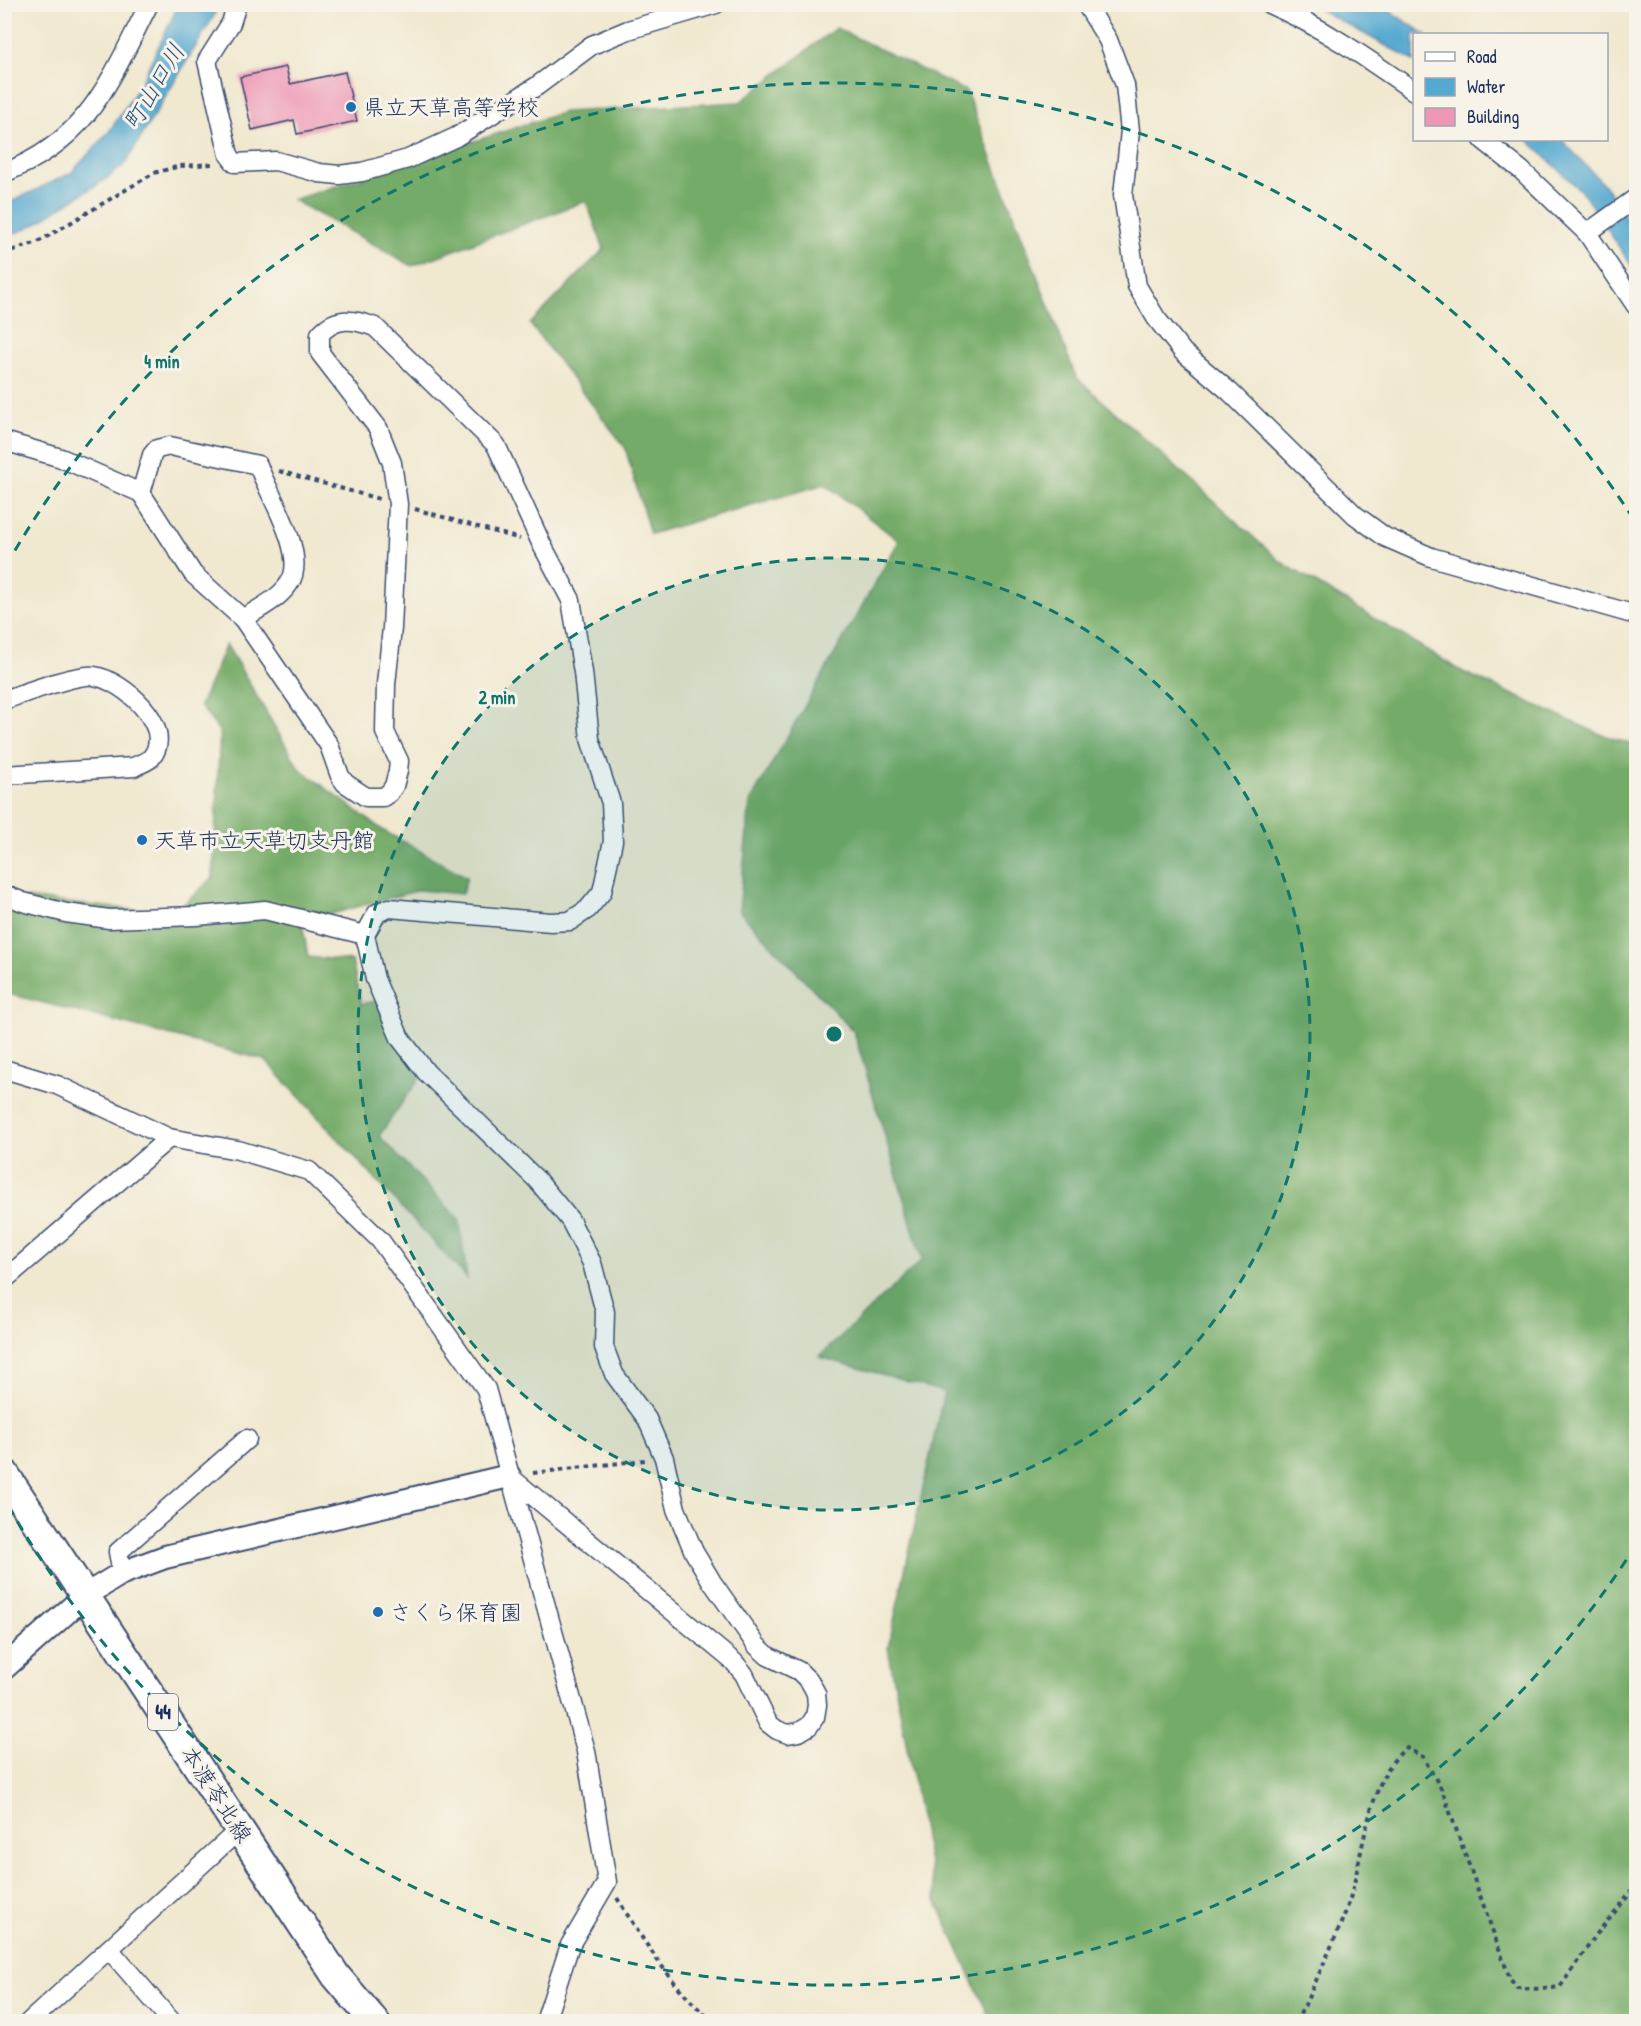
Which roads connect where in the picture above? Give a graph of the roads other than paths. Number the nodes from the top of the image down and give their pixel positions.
1 (149, 4) edge
2 (237, 4) edge
3 (716, 4) edge
4 (1086, 4) edge
5 (1269, 4) edge
6 (1413, 90) edge
7 (1485, 141) edge
8 (4, 173) edge
9 (1636, 198) edge
10 (1594, 227) junction
11 (1636, 306) edge
12 (4, 441) edge
13 (141, 493) junction
14 (1636, 615) edge
15 (243, 618) junction
16 (4, 700) edge
17 (4, 775) edge
18 (4, 894) edge
19 (365, 935) junction
20 (4, 1069) edge
21 (169, 1138) junction
22 (4, 1280) edge
23 (247, 1439) dead end
24 (4, 1473) edge
25 (509, 1476) junction
26 (123, 1573) junction
27 (86, 1595) junction
28 (4, 1668) edge
29 (240, 1829) junction
30 (109, 1949) junction
31 (29, 2022) edge
32 (172, 2022) edge
33 (375, 2022) edge
34 (545, 2022) edge

1 - 8 street
2 - 3 street
4 - 14 street
5 - 6 street
7 - 10 street
9 - 10 street
10 - 11 street
12 - 13 street
13 - 15 street
13 - 15 street
15 - 19 street
16 - 17 street
18 - 19 street
19 - 25 street
20 - 21 street
21 - 22 street
21 - 25 street
23 - 26 street
24 - 27 main road, 本渡苓北線 / 44
25 - 26 street
25 - 34 street
26 - 27 street
27 - 28 street
27 - 29 main road, 本渡苓北線 / 44
29 - 30 street
29 - 33 main road, 本渡苓北線 / 44
30 - 31 street
30 - 32 street

